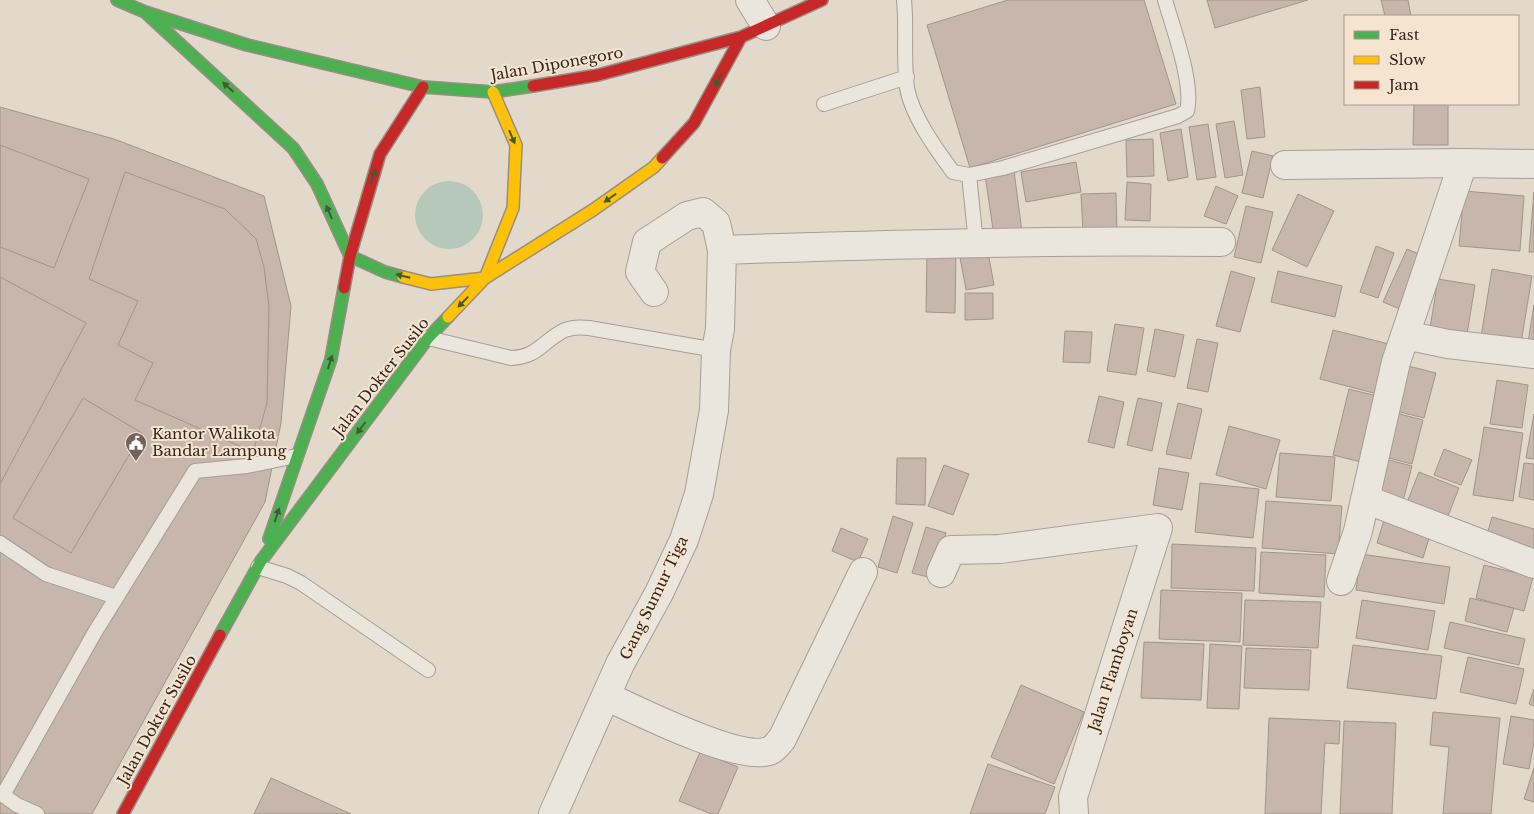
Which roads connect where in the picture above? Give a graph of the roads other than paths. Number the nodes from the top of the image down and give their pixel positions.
1 (117, 0) edge
2 (750, 0) edge
3 (822, 0) edge
4 (904, 0) edge
5 (1164, 0) edge
6 (145, 12) junction
7 (766, 26) junction
8 (741, 37) junction
9 (907, 78) junction
10 (423, 87) junction
11 (493, 92) junction
12 (824, 104) dead end
13 (1463, 163) junction
14 (1534, 164) edge
15 (1285, 165) dead end
16 (969, 175) junction
17 (976, 242) junction
18 (1221, 242) dead end
19 (722, 250) junction
20 (350, 256) junction
21 (486, 278) junction
22 (654, 292) dead end
23 (1406, 335) junction
24 (428, 338) junction
25 (716, 350) junction
26 (1534, 354) edge
27 (296, 456) junction
28 (1365, 499) junction
29 (0, 543) edge
30 (260, 564) junction
31 (1534, 564) edge
32 (863, 572) dead end
33 (941, 573) dead end
34 (1341, 581) dead end
35 (116, 597) junction
36 (428, 670) dead end
37 (606, 696) junction
38 (2, 794) edge
39 (37, 814) edge
40 (122, 814) edge
41 (553, 814) edge
42 (1074, 814) edge

1 - 6 main road, Jalan Diponegoro
2 - 7 street
3 - 7 main road, Jalan Diponegoro
4 - 9 lane
5 - 16 lane
6 - 10 main road, Jalan Diponegoro
20 -> 6 main road
7 - 8 main road, Jalan Diponegoro
8 - 11 main road, Jalan Diponegoro
8 -> 21 main road
9 - 12 lane
9 - 16 lane
10 - 11 main road, Jalan Diponegoro
20 -> 10 main road, Jalan Dokter Susilo
11 -> 21 main road, Jalan Dokter Susilo
13 - 14 street
13 - 15 street
13 - 23 street
16 - 17 lane
17 - 18 street
17 - 19 street
19 - 22 street, Gang Sumur Tiga
19 - 25 street, Gang Sumur Tiga
21 -> 20 main road
27 -> 20 main road, Jalan Dokter Susilo
21 -> 24 main road, Jalan Dokter Susilo
23 - 26 street
23 - 28 street
24 - 25 lane
24 -> 30 main road, Jalan Dokter Susilo
25 - 37 street, Gang Sumur Tiga
30 -> 27 main road, Jalan Dokter Susilo
27 - 35 lane
28 - 31 street
28 - 34 street
29 - 35 lane
30 - 36 lane
30 - 40 main road, Jalan Dokter Susilo
32 - 37 street
33 - 42 street, Jalan Flamboyan
35 - 38 lane
37 - 41 street, Gang Sumur Tiga
38 - 39 lane

